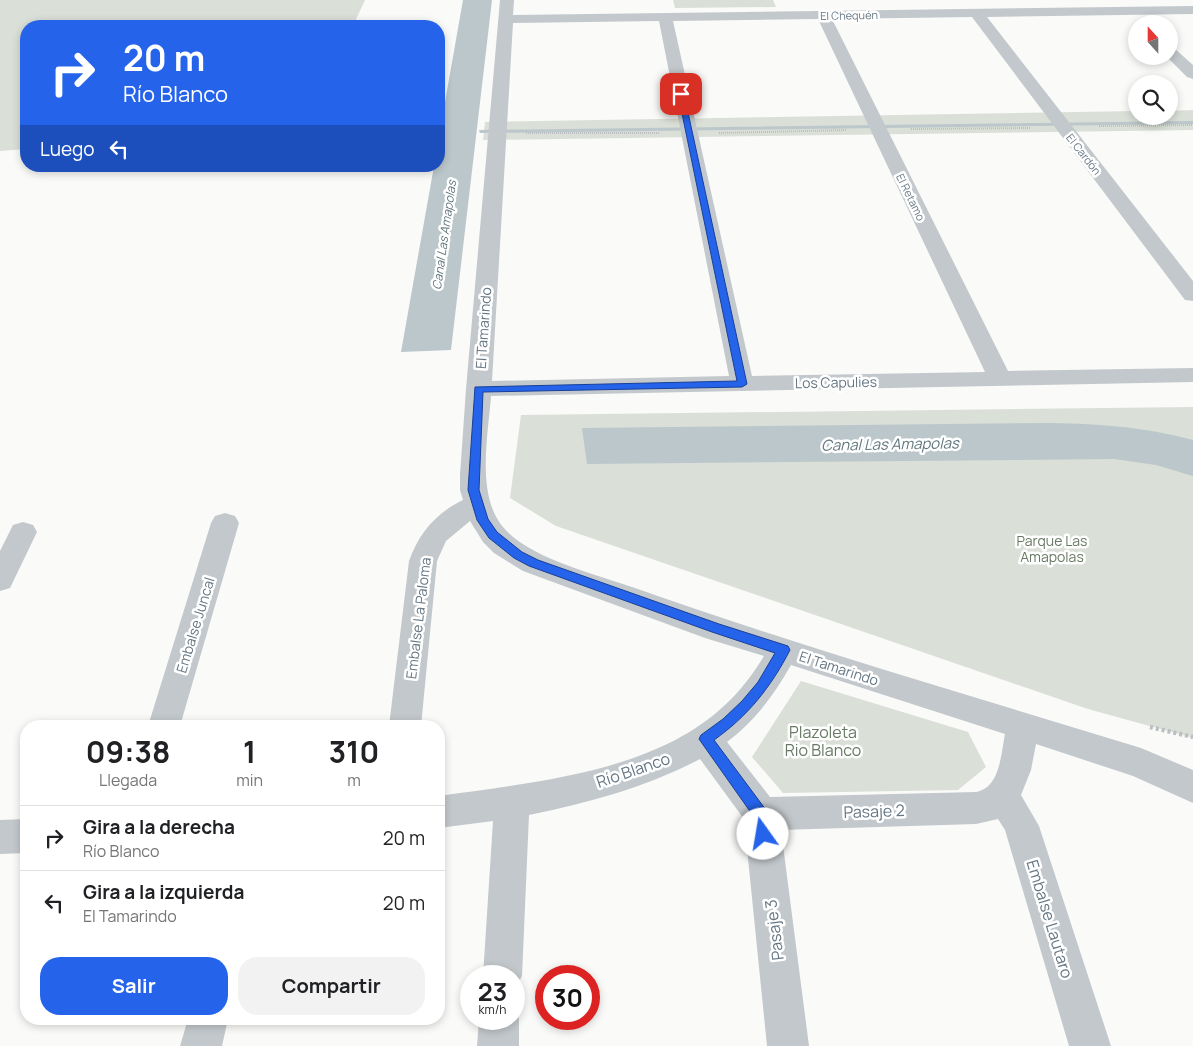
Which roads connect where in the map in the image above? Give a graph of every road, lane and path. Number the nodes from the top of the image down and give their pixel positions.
1 (506, 10) edge
2 (1193, 10) edge
3 (1127, 11) junction
4 (976, 13) junction
5 (823, 15) junction
6 (1131, 15) edge
7 (665, 17) junction
8 (1178, 60) edge
9 (1193, 74) edge
10 (1193, 125) edge
11 (1064, 127) junction
12 (879, 130) junction
13 (496, 133) junction
14 (689, 133) junction
15 (1193, 295) edge
16 (1193, 375) edge
17 (1000, 379) junction
18 (742, 384) junction
19 (478, 389) junction
20 (477, 505) junction
21 (225, 523) dead end
22 (23, 532) dead end
23 (0, 580) edge
24 (784, 650) junction
25 (166, 720) edge
26 (406, 720) edge
27 (1023, 726) junction
28 (705, 739) junction
29 (1193, 787) edge
30 (1002, 797) junction
31 (512, 800) junction
32 (445, 811) edge
33 (761, 814) junction
34 (20, 836) edge
35 (0, 837) edge
36 (503, 965) edge
37 (206, 1025) edge
38 (499, 1030) edge
39 (201, 1046) edge
40 (498, 1046) edge
41 (788, 1046) edge
42 (1090, 1046) edge

1 - 7 street, El Chequén
1 - 13 street, El Tamarindo
2 - 3 street, El Chequén
3 - 4 street, El Chequén
3 - 6 street
4 - 5 street, El Chequén
4 - 11 street, El Cardón
5 - 7 street, El Chequén
5 - 12 street, El Retamo
7 - 14 street
8 - 9 street
10 - 11 path
11 - 12 path
11 - 15 street, El Cardón
12 - 14 path
12 - 17 street, El Retamo
13 - 14 path
13 - 19 street, El Tamarindo
14 - 18 street
16 - 17 street, Los Capulies
17 - 18 street, Los Capulies
18 - 19 street, Los Capulies
19 - 20 street, El Tamarindo
20 - 24 street, El Tamarindo
20 - 26 street, Embalse La Paloma
21 - 25 street, Embalse Juncal
22 - 23 street
24 - 27 street, El Tamarindo
24 - 28 street, Río Blanco
27 - 29 street, El Tamarindo
27 - 30 street
28 - 31 street, Río Blanco
28 - 33 street
30 - 33 street, Pasaje 2
30 - 42 street, Embalse Lautaro
31 - 32 street, Río Blanco
31 - 36 street
33 - 41 street, Pasaje 3
34 - 35 street
37 - 39 street
38 - 40 street

